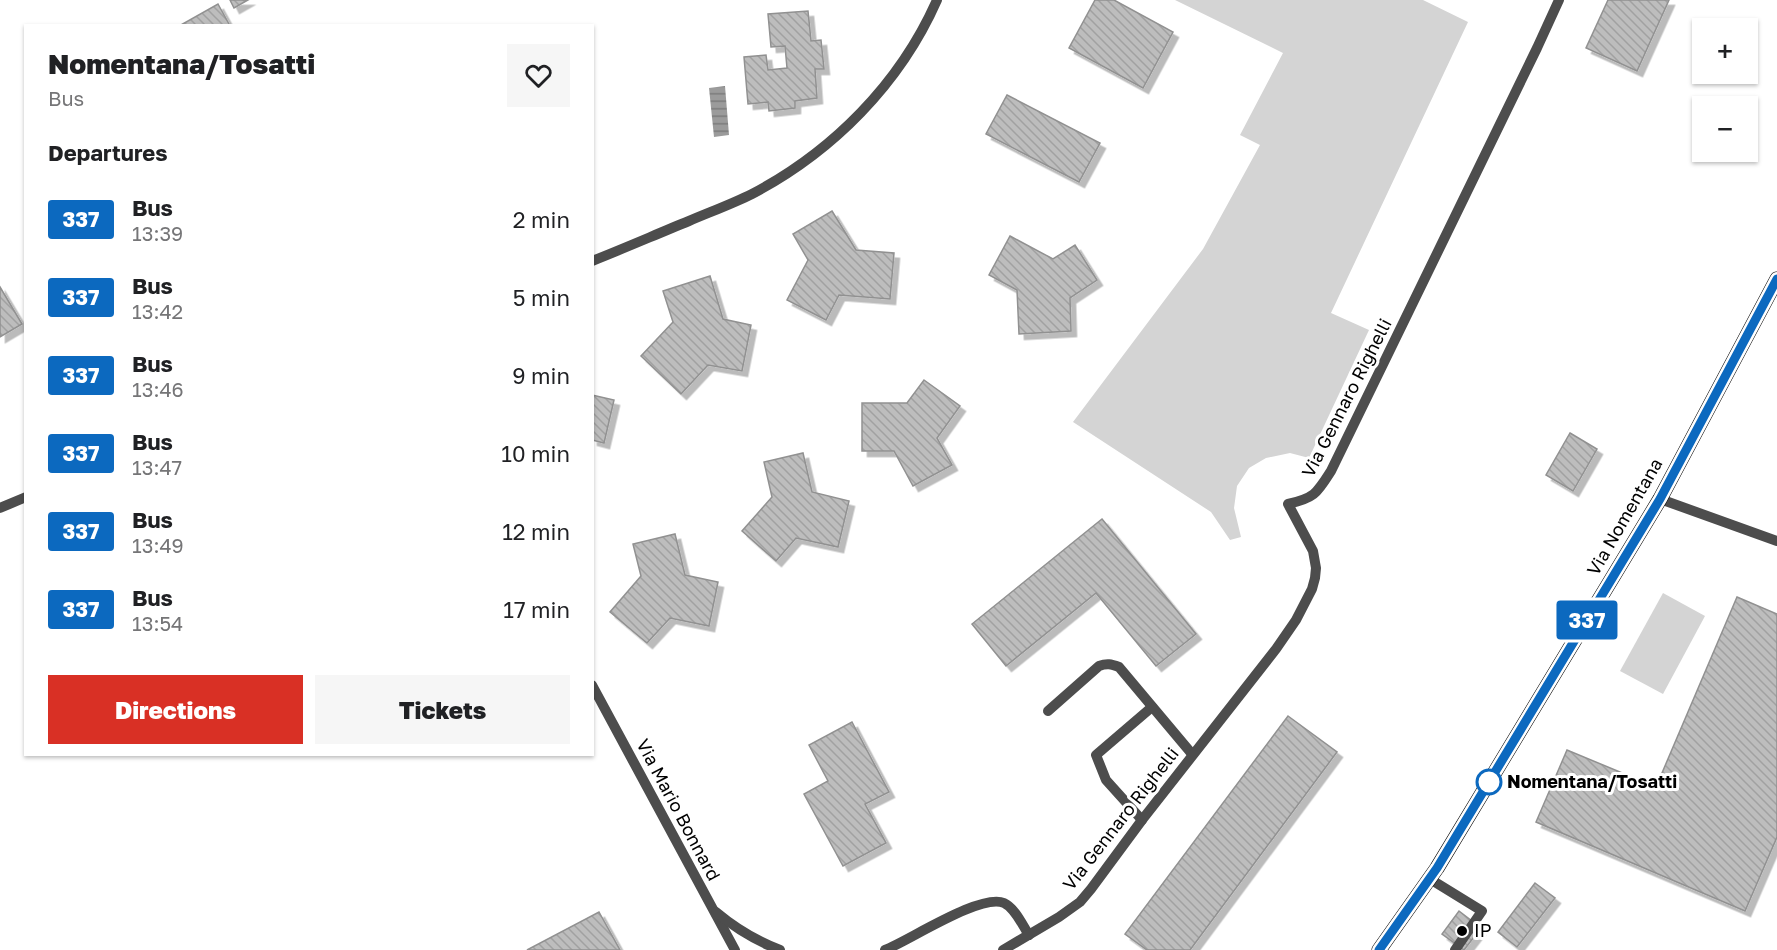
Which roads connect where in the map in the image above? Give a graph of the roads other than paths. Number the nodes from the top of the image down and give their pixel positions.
1 (937, 0) edge
2 (1559, 0) edge
3 (594, 260) edge
4 (1777, 279) edge
5 (24, 498) edge
6 (1660, 499) junction
7 (0, 508) edge
8 (1777, 541) edge
9 (594, 689) edge
10 (1152, 707) junction
11 (1048, 711) dead end
12 (1192, 754) junction
13 (1142, 820) junction
14 (1430, 879) junction
15 (711, 908) junction
16 (1029, 935) junction
17 (735, 950) edge
18 (780, 950) edge
19 (885, 950) edge
20 (1003, 950) edge
21 (1379, 950) edge
22 (1455, 950) edge

1 - 3 street
2 - 12 street, Via Gennaro Righelli
4 - 6 main road, Via Nomentana
5 - 7 street
6 - 8 street
6 - 14 main road, Via Nomentana
9 - 15 street, Via Mario Bonnard
10 - 11 street
10 - 12 street
10 - 13 street
12 - 13 street, Via Gennaro Righelli
13 - 16 street, Via Gennaro Righelli
14 - 21 main road, Via Nomentana
14 - 22 street
15 - 17 street, Via Mario Bonnard
15 - 18 street
16 - 19 street
16 - 20 street, Via Gennaro Righelli

